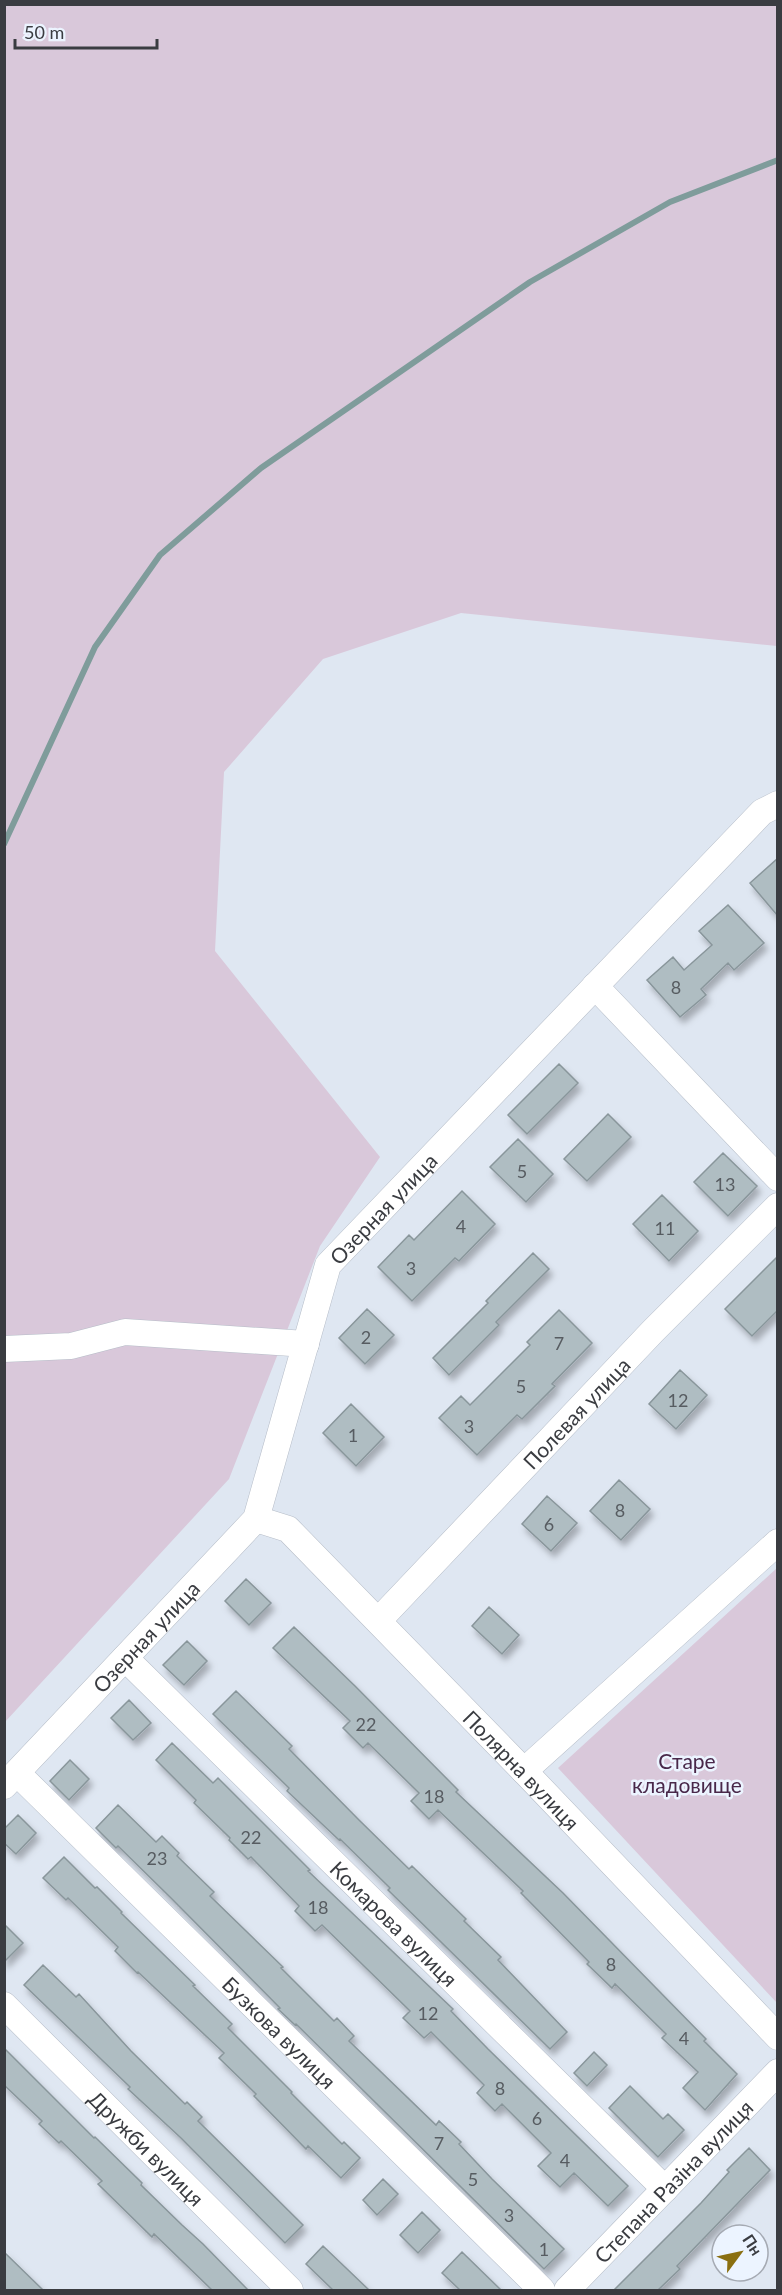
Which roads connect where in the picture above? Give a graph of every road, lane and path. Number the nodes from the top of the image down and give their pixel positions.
1 (777, 804) edge
2 (595, 986) junction
3 (777, 1178) edge
4 (777, 1206) edge
5 (306, 1344) junction
6 (4, 1348) edge
7 (256, 1519) junction
8 (777, 1542) edge
9 (379, 1620) junction
10 (125, 1658) junction
11 (524, 1771) junction
12 (11, 1779) edge
13 (4, 2005) edge
14 (777, 2037) edge
15 (777, 2072) edge
16 (665, 2189) junction
17 (291, 2290) edge
18 (542, 2290) edge
19 (567, 2290) edge

1 - 2 street, Озерная улица
2 - 3 street
2 - 5 street, Озерная улица
4 - 9 street, Полевая улица
5 - 6 street
5 - 7 street, Озерная улица
7 - 9 street, Полярна вулиця
7 - 10 street, Озерная улица
8 - 11 street
9 - 11 street, Полярна вулиця
10 - 12 street, Озерная улица
10 - 16 street, Комарова вулиця
11 - 14 street, Полярна вулиця
12 - 18 street, Бузкова вулиця
13 - 17 street, Дружби вулиця
15 - 16 street, Степана Разіна вулиця
16 - 19 street, Степана Разіна вулиця

